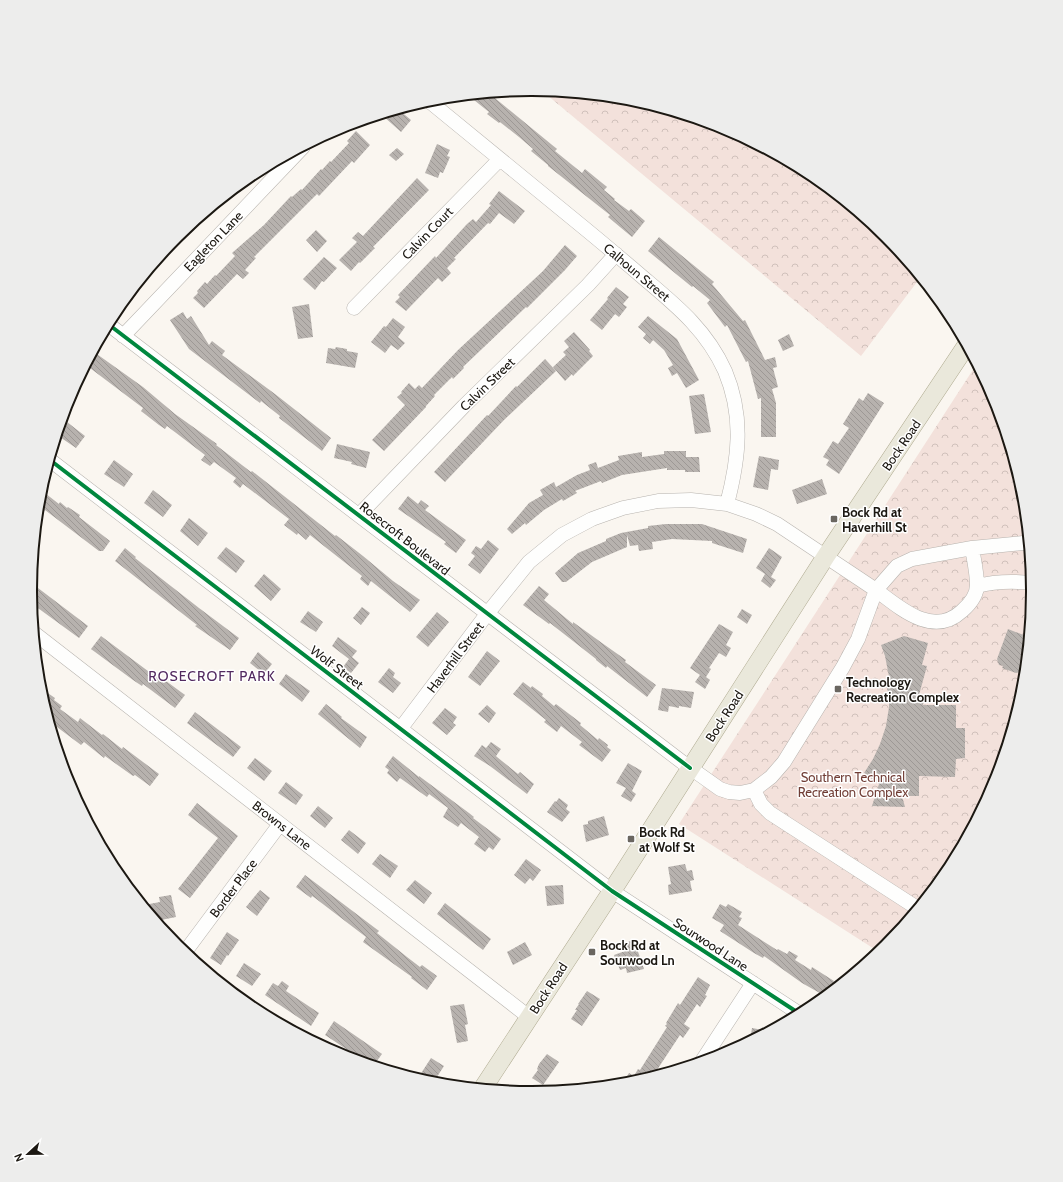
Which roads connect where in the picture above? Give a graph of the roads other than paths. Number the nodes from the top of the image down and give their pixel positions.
1 (435, 106) edge
2 (292, 159) edge
3 (500, 159) junction
4 (616, 254) junction
5 (354, 308) dead end
6 (113, 328) edge
7 (123, 336) junction
8 (963, 350) edge
9 (54, 463) edge
10 (727, 504) junction
11 (359, 515) junction
12 (1024, 543) edge
13 (972, 548) junction
14 (826, 556) junction
15 (1026, 582) edge
16 (977, 586) junction
17 (876, 590) junction
18 (487, 614) junction
19 (39, 637) edge
20 (401, 728) junction
21 (690, 768) junction
22 (754, 790) junction
23 (280, 824) junction
24 (612, 891) junction
25 (913, 905) edge
26 (189, 947) edge
27 (752, 983) junction
28 (794, 1010) edge
29 (529, 1017) junction
30 (707, 1053) edge
31 (486, 1083) edge

1 - 3 street, Calhoun Street
2 - 7 street, Eagleton Lane
3 - 4 street, Calhoun Street
3 - 5 street, Calvin Court
4 - 10 street, Calhoun Street
4 - 11 street, Calvin Street
6 - 7 street, Rosecroft Boulevard
7 - 11 street, Rosecroft Boulevard
8 - 14 main road, Bock Road
9 - 20 street, Wolf Street
10 - 14 street, Haverhill Street
10 - 18 street, Haverhill Street
11 - 18 street, Rosecroft Boulevard
12 - 13 street
13 - 16 street
13 - 17 street
14 - 17 street, Haverhill Street
14 - 21 main road, Bock Road
15 - 16 street
16 - 17 street, Haverhill Street
17 - 22 street
18 - 20 street, Haverhill Street
18 - 21 street, Rosecroft Boulevard
19 - 23 street, Browns Lane
20 - 24 street, Wolf Street
21 - 22 street, Rosecroft Boulevard
21 - 24 main road, Bock Road
22 - 25 street
23 - 26 street, Border Place
23 - 29 street, Browns Lane
24 - 27 street, Sourwood Lane
24 - 29 main road, Bock Road
27 - 28 street, Sourwood Lane
27 - 30 street
29 - 31 main road, Bock Road

